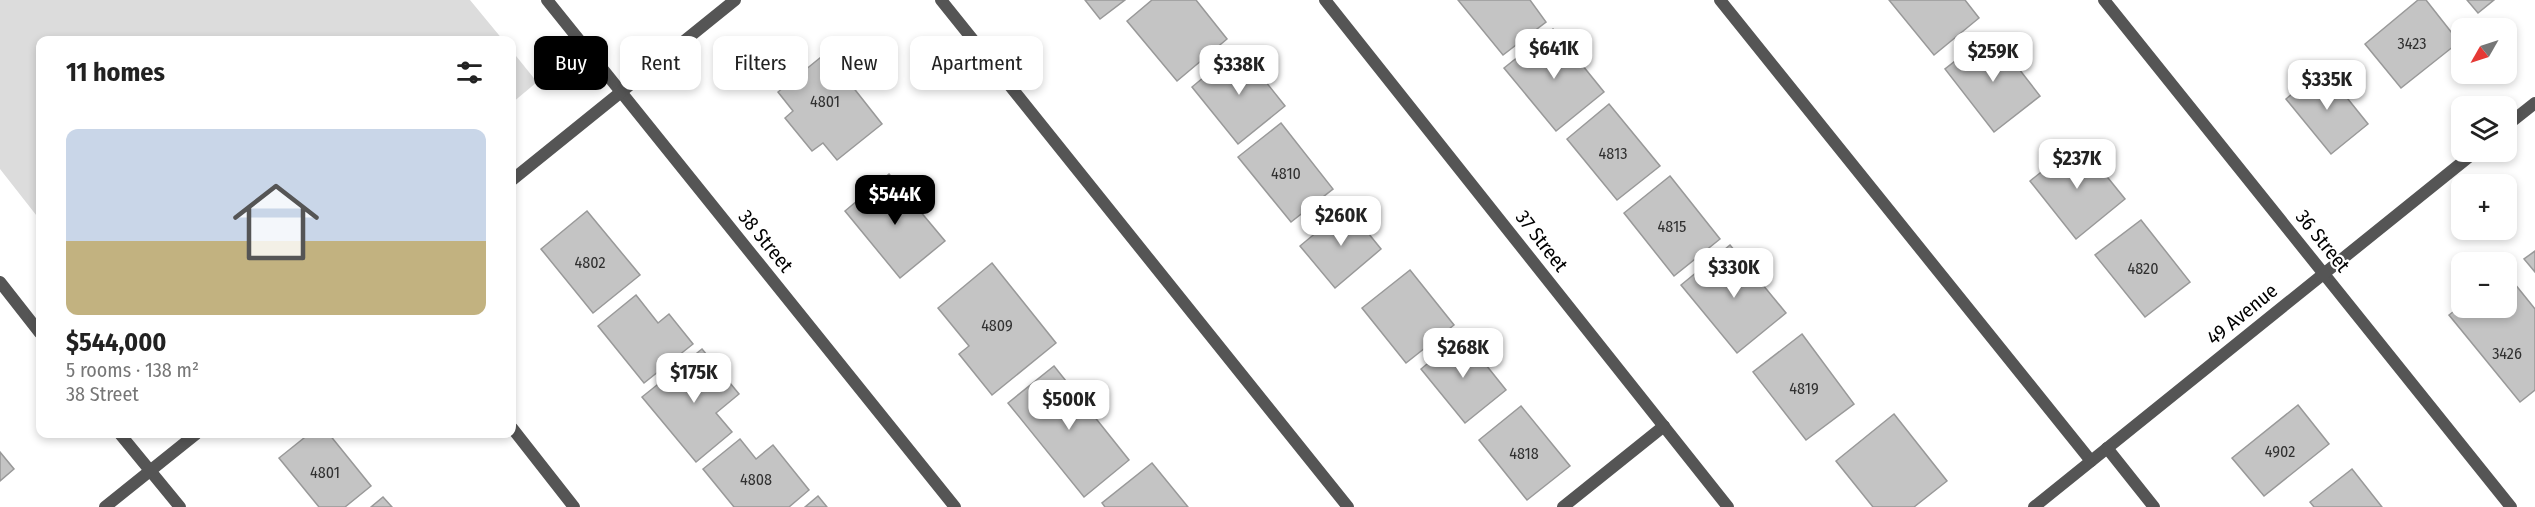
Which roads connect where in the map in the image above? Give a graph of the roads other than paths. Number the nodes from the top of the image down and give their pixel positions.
1 (548, 0) edge
2 (735, 0) edge
3 (941, 0) edge
4 (1325, 0) edge
5 (1720, 0) edge
6 (2104, 0) edge
7 (621, 92) junction
8 (2535, 103) edge
9 (2517, 117) edge
10 (2463, 162) edge
11 (516, 177) edge
12 (2324, 273) junction
13 (0, 282) edge
14 (36, 328) edge
15 (1664, 426) junction
16 (516, 433) edge
17 (123, 438) edge
18 (191, 438) edge
19 (2107, 448) junction
20 (2091, 461) junction
21 (151, 471) junction
22 (105, 507) edge
23 (180, 507) edge
24 (574, 507) edge
25 (955, 507) edge
26 (1348, 507) edge
27 (1563, 507) edge
28 (1728, 507) edge
29 (2034, 507) edge
30 (2154, 507) edge
31 (2511, 507) edge

1 - 7 street, 38 Street
2 - 7 street
3 - 26 street
4 - 15 street, 37 Street
5 - 20 street
6 - 12 street, 36 Street
7 - 11 street
7 - 25 street, 38 Street
8 - 9 street
10 - 12 street, 49 Avenue
12 - 19 street, 49 Avenue
12 - 31 street, 36 Street
13 - 14 street
15 - 27 street
15 - 28 street, 37 Street
16 - 24 street
17 - 21 street
18 - 21 street
19 - 20 street, 49 Avenue
19 - 30 street
20 - 29 street, 49 Avenue
21 - 22 street
21 - 23 street

